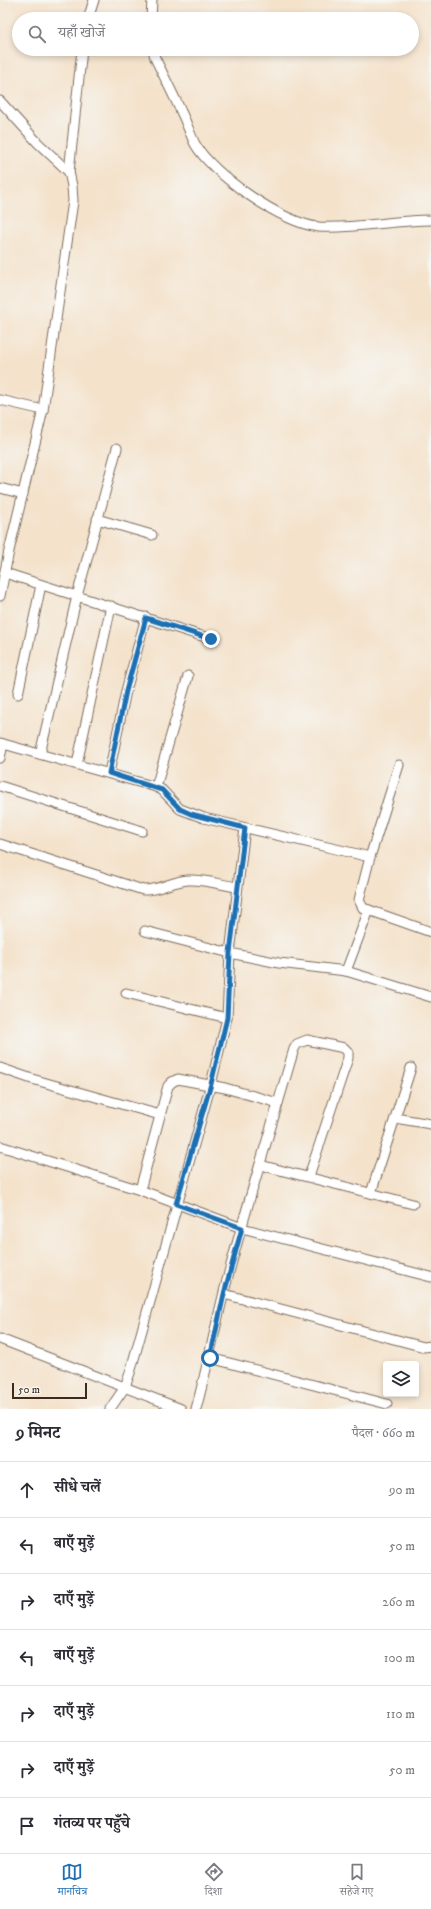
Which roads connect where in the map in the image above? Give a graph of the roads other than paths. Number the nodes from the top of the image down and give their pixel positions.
1 (94, 0) edge
2 (152, 0) edge
3 (90, 12) edge
4 (151, 12) edge
5 (81, 56) edge
6 (155, 56) edge
7 (0, 102) edge
8 (69, 172) junction
9 (431, 220) edge
10 (0, 400) edge
11 (43, 410) junction
12 (117, 448) dead end
13 (0, 488) edge
14 (23, 494) junction
15 (97, 518) junction
16 (152, 535) dead end
17 (4, 550) edge
18 (5, 574) junction
19 (41, 585) junction
20 (0, 596) edge
21 (77, 596) junction
22 (111, 606) junction
23 (146, 618) junction
24 (211, 639) dead end
25 (188, 676) dead end
26 (18, 694) dead end
27 (1, 744) edge
28 (40, 754) junction
29 (0, 758) edge
30 (76, 764) junction
31 (399, 765) dead end
32 (109, 773) junction
33 (0, 786) edge
34 (156, 787) junction
35 (245, 828) junction
36 (142, 831) dead end
37 (0, 844) edge
38 (370, 857) junction
39 (237, 887) junction
40 (369, 910) junction
41 (145, 931) dead end
42 (431, 932) edge
43 (230, 953) junction
44 (346, 971) junction
45 (126, 994) dead end
46 (431, 997) edge
47 (227, 1018) junction
48 (0, 1068) edge
49 (411, 1068) dead end
50 (211, 1084) junction
51 (278, 1103) junction
52 (160, 1115) junction
53 (395, 1118) junction
54 (431, 1124) edge
55 (0, 1146) edge
56 (260, 1165) junction
57 (309, 1176) junction
58 (140, 1190) junction
59 (371, 1193) junction
60 (176, 1204) junction
61 (413, 1204) dead end
62 (242, 1228) junction
63 (431, 1277) edge
64 (224, 1294) junction
65 (0, 1339) edge
66 (431, 1346) edge
67 (210, 1358) junction
68 (125, 1387) junction
69 (387, 1404) dead end
70 (110, 1409) edge
71 (180, 1409) edge
72 (196, 1409) edge

1 - 3 street
2 - 4 street
5 - 8 street
6 - 9 street
7 - 8 street
8 - 11 street
10 - 11 street
11 - 14 street
12 - 15 street
13 - 14 street
14 - 17 street
15 - 16 street
15 - 21 street
17 - 18 street
18 - 19 street
18 - 20 street
19 - 21 street
19 - 26 street
21 - 22 street
21 - 28 street
22 - 23 street
22 - 30 street
23 - 24 street
23 - 32 street
25 - 34 street
27 - 28 street
27 - 29 street
28 - 30 street
30 - 32 street
31 - 38 street
32 - 34 street
33 - 36 street
34 - 35 street
35 - 38 street
35 - 39 street
37 - 39 street
38 - 40 street
39 - 43 street
40 - 42 street
40 - 44 street
41 - 43 street
43 - 44 street
43 - 47 street
44 - 46 street
45 - 47 street
47 - 50 street
48 - 52 street
49 - 53 street
50 - 51 street
50 - 52 street
50 - 60 street
51 - 56 street
51 - 57 street
52 - 58 street
53 - 54 street
53 - 59 street
55 - 58 street
56 - 57 street
56 - 62 street
57 - 59 street
58 - 60 street
59 - 61 street
60 - 62 street
60 - 68 street
62 - 63 street
62 - 64 street
64 - 66 street
64 - 67 street
65 - 68 street
67 - 69 street
67 - 72 street
68 - 70 street
68 - 71 street

